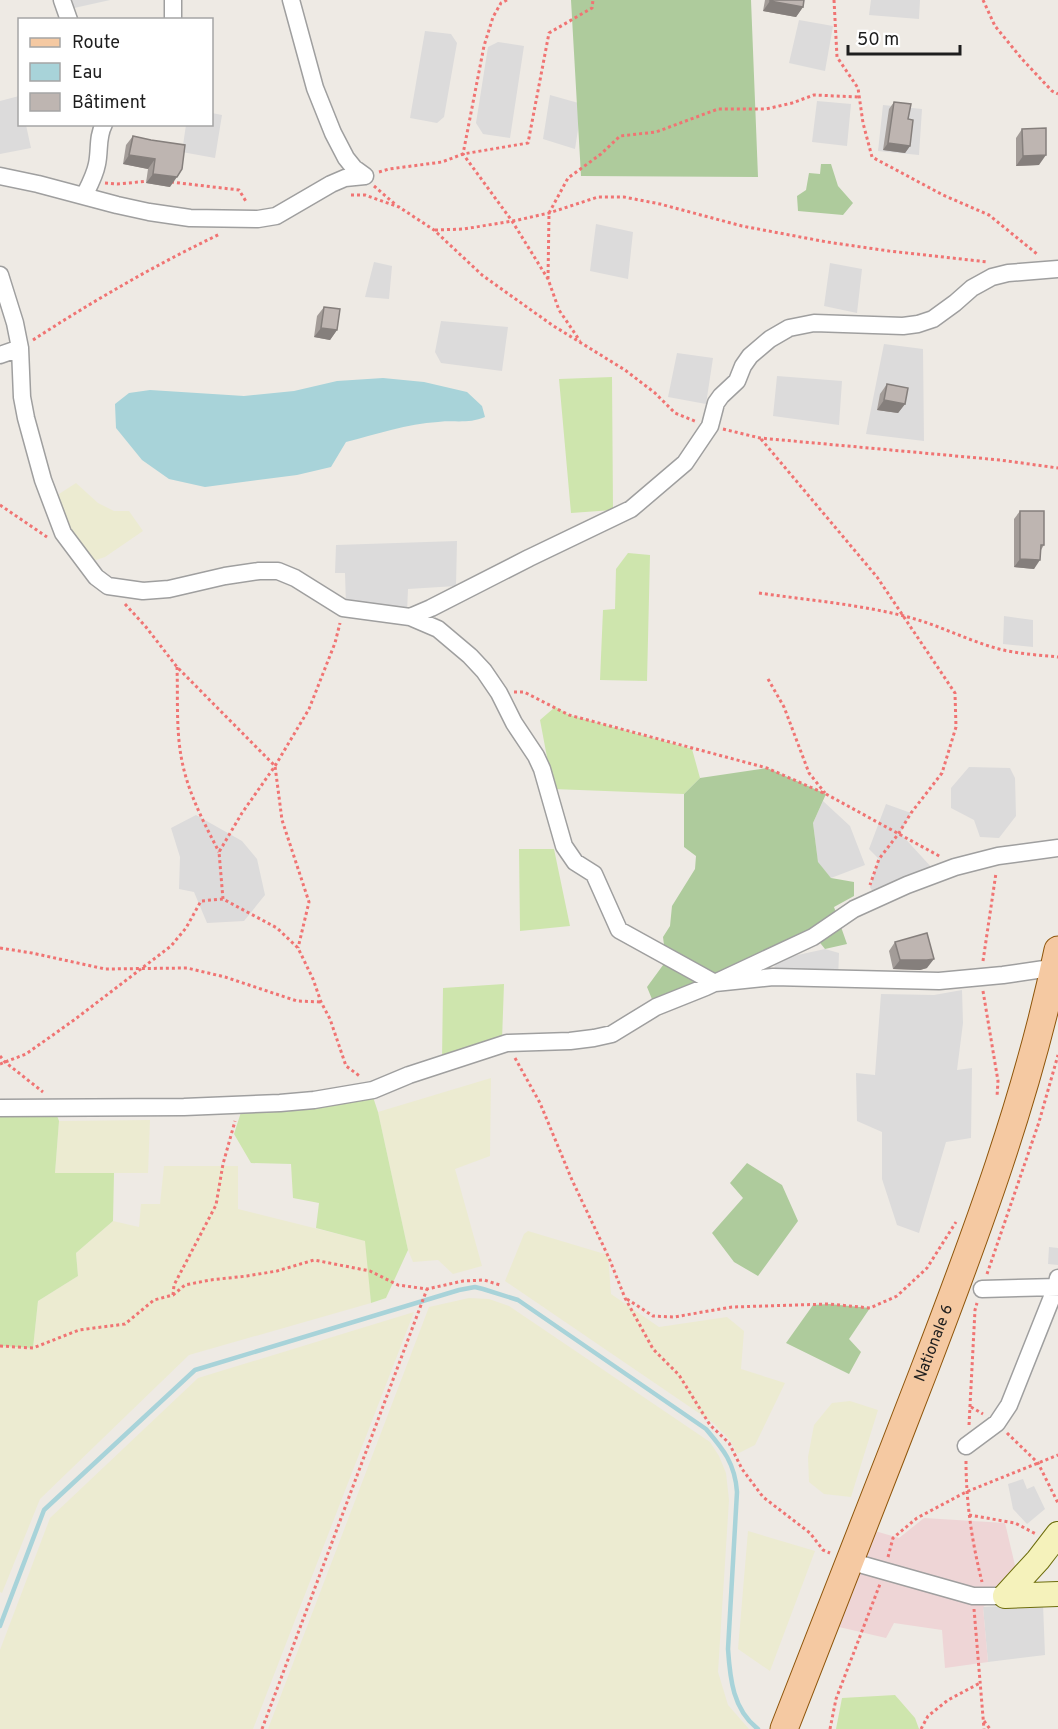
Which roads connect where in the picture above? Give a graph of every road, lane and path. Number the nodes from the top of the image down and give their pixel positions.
1 (62, 0) edge
2 (173, 0) edge
3 (291, 0) edge
4 (507, 0) edge
5 (593, 0) edge
6 (834, 0) edge
7 (983, 0) edge
8 (68, 18) edge
9 (174, 18) edge
10 (1058, 94) edge
11 (859, 97) junction
12 (102, 126) edge
13 (463, 154) junction
14 (0, 176) edge
15 (365, 176) junction
16 (158, 181) edge
17 (170, 182) edge
18 (88, 188) junction
19 (344, 195) dead end
20 (399, 207) junction
21 (549, 213) junction
22 (258, 219) junction
23 (512, 221) junction
24 (434, 230) junction
25 (221, 234) dead end
26 (988, 262) dead end
27 (1057, 269) edge
28 (0, 275) edge
29 (548, 279) junction
30 (581, 343) junction
31 (20, 348) junction
32 (0, 355) edge
33 (710, 426) junction
34 (760, 438) junction
35 (1058, 468) edge
36 (0, 505) edge
37 (55, 542) dead end
38 (108, 585) junction
39 (759, 593) dead end
40 (343, 608) junction
41 (902, 615) junction
42 (410, 617) junction
43 (1058, 657) edge
44 (177, 667) junction
45 (768, 679) dead end
46 (499, 693) junction
47 (275, 766) junction
48 (826, 794) junction
49 (899, 833) junction
50 (1058, 848) edge
51 (219, 852) junction
52 (998, 856) junction
53 (955, 867) junction
54 (223, 899) junction
55 (854, 909) junction
56 (0, 948) edge
57 (298, 948) junction
58 (1057, 962) edge
59 (141, 970) junction
60 (981, 977) junction
61 (716, 983) junction
62 (321, 1002) junction
63 (507, 1043) junction
64 (1058, 1055) edge
65 (0, 1056) edge
66 (5, 1062) junction
67 (0, 1064) edge
68 (377, 1089) junction
69 (997, 1104) dead end
70 (239, 1105) junction
71 (0, 1108) edge
72 (63, 1109) junction
73 (961, 1213) dead end
74 (1057, 1284) edge
75 (500, 1285) dead end
76 (427, 1289) junction
77 (982, 1290) junction
78 (173, 1295) junction
79 (625, 1298) junction
80 (0, 1346) edge
81 (971, 1407) junction
82 (997, 1423) junction
83 (966, 1446) junction
84 (1058, 1503) edge
85 (969, 1515) junction
86 (1055, 1538) edge
87 (849, 1561) junction
88 (1058, 1594) edge
89 (988, 1596) junction
90 (980, 1683) junction
91 (984, 1720) junction
92 (262, 1729) edge
93 (784, 1729) edge
94 (921, 1729) edge
95 (984, 1729) edge
96 (990, 1729) edge

1 - 8 street
2 - 9 street
3 - 15 street
4 - 13 path
5 - 13 path
6 - 11 path
7 - 10 path
11 - 21 path
11 - 27 path
12 - 18 street
13 - 15 path
13 - 23 path
14 - 18 street
15 - 20 path
15 - 22 street
16 - 18 path
17 - 22 path
18 - 22 street
19 - 20 path
20 - 24 path
21 - 23 path
21 - 26 path
21 - 29 path
23 - 24 path
23 - 29 path
24 - 30 path
25 - 31 path
27 - 33 street
28 - 31 street
29 - 30 path
30 - 33 path
31 - 32 street
31 - 38 street
33 - 34 path
33 - 42 street
34 - 35 path
34 - 41 path
36 - 37 path
38 - 40 street
38 - 44 path
39 - 41 path
40 - 42 street
40 - 47 path
41 - 43 path
41 - 49 path
42 - 46 street
44 - 47 path
44 - 51 path
45 - 48 path
46 - 48 path
46 - 61 street
47 - 51 path
47 - 57 path
48 - 49 path
49 - 53 path
49 - 55 path
50 - 52 street
51 - 54 path
52 - 53 street
52 - 60 path
53 - 55 street
54 - 57 path
54 - 59 path
55 - 61 street
56 - 59 path
57 - 62 path
58 - 60 street
58 - 87 main road, Nationale 6
59 - 62 path
59 - 66 path
60 - 61 street
60 - 69 path
61 - 63 street
62 - 68 path
63 - 68 street
63 - 79 path
64 - 77 path
65 - 66 path
66 - 67 path
66 - 72 path
68 - 70 street
70 - 72 street
70 - 78 path
71 - 72 street
73 - 79 path
74 - 77 street
74 - 82 street
75 - 76 path
76 - 78 path
76 - 92 path
77 - 81 path
78 - 80 path
79 - 87 path
81 - 82 path
81 - 83 path
82 - 83 street
82 - 84 path
83 - 85 path
85 - 86 path
85 - 89 path
86 - 89 street
87 - 89 street
87 - 93 main road, Nationale 6
88 - 89 street
89 - 90 path
90 - 91 path
90 - 94 path
91 - 95 path
91 - 96 path

